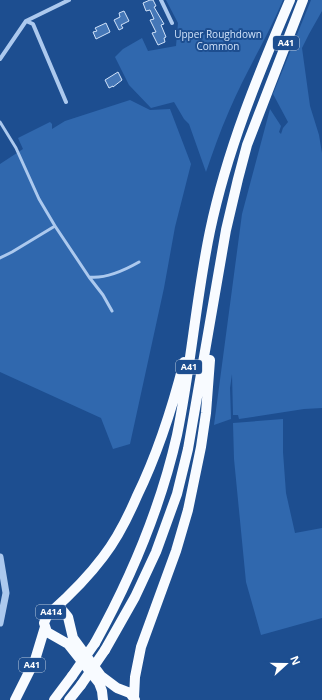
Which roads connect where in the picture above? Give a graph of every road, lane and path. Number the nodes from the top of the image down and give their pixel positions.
1 (69, 0) edge
2 (161, 0) edge
3 (290, 0) edge
4 (303, 0) edge
5 (26, 21) junction
6 (172, 23) dead end
7 (0, 59) edge
8 (66, 102) dead end
9 (0, 122) edge
10 (55, 226) junction
11 (0, 258) edge
12 (139, 262) dead end
13 (89, 277) junction
14 (112, 311) dead end
15 (195, 325) junction
16 (209, 326) junction
17 (0, 557) edge
18 (51, 612) junction
19 (0, 623) edge
20 (44, 628) junction
21 (134, 699) edge
22 (15, 700) edge
23 (54, 700) edge
24 (69, 700) edge
25 (103, 700) edge

1 - 5 street
2 - 6 street
3 - 15 highway, A41
4 - 16 highway, A41
5 - 7 street
5 - 8 street
9 - 10 lane
10 - 11 lane
10 - 13 lane
12 - 13 lane
13 - 14 lane
15 - 18 highway
15 - 23 highway, A41, bridge
16 - 21 highway
16 - 24 highway, A41, bridge
17 - 19 street
18 - 20 highway, A414
18 - 21 highway, A414
20 - 22 highway, A41
20 - 25 highway, A414

